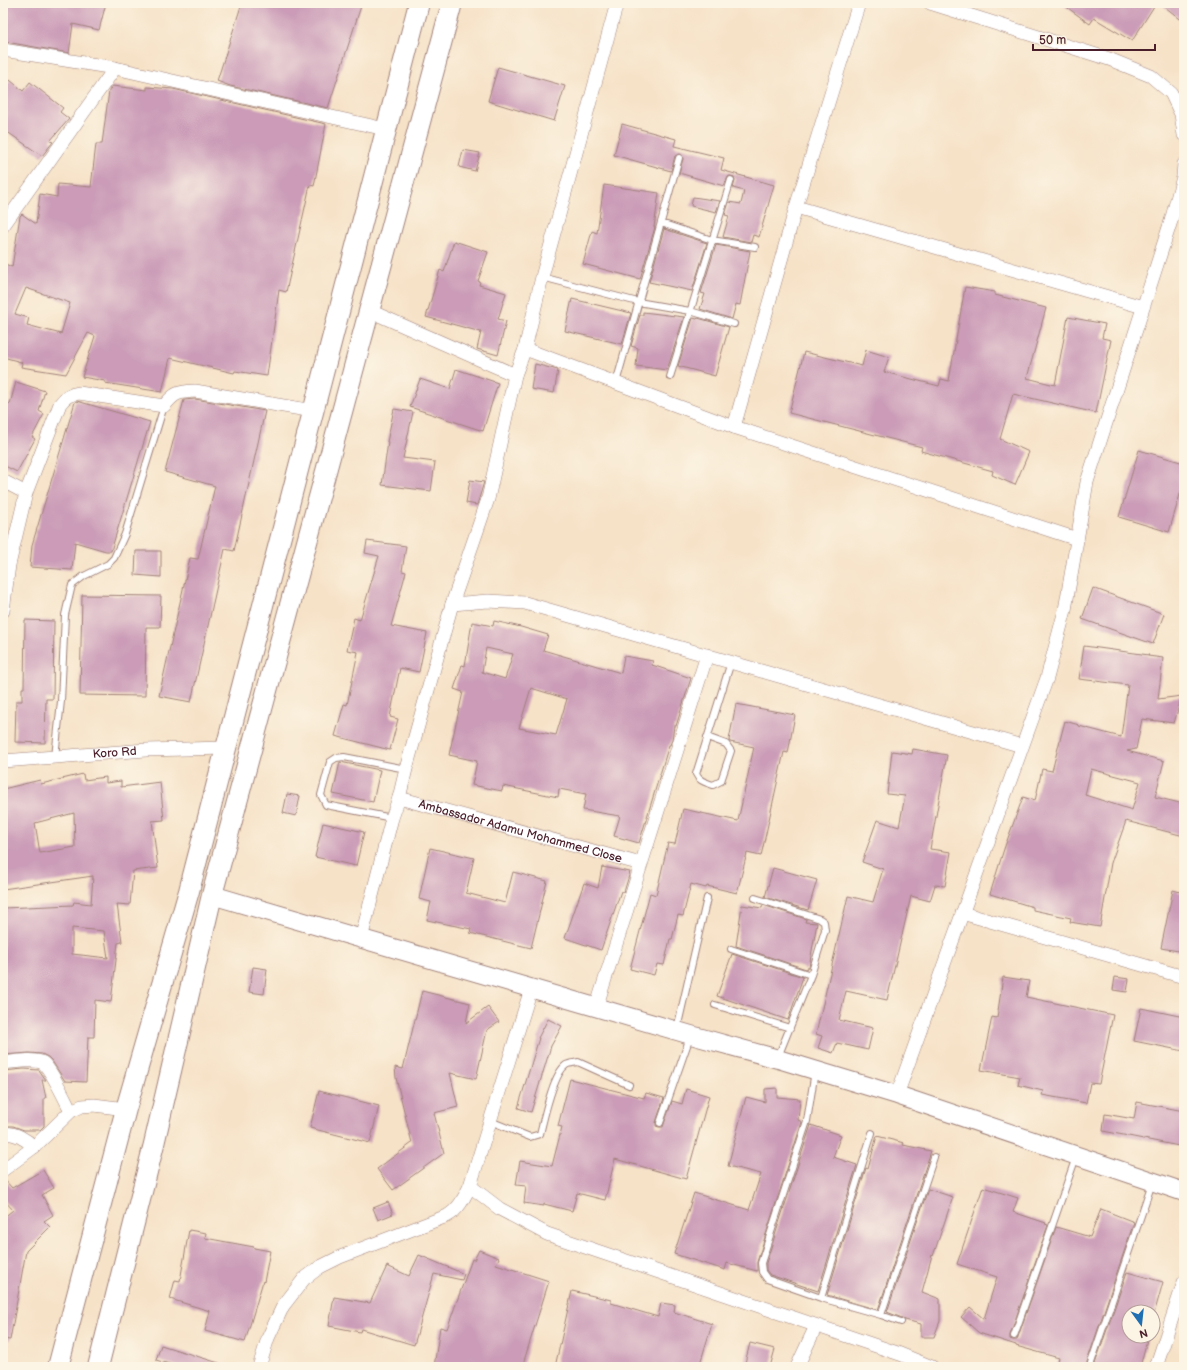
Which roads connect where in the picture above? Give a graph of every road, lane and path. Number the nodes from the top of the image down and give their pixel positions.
1 (419, 3) edge
2 (452, 3) edge
3 (617, 3) edge
4 (859, 3) edge
5 (930, 3) edge
6 (3, 50) edge
7 (115, 68) junction
8 (385, 129) junction
9 (1184, 135) edge
10 (679, 158) dead end
11 (1184, 164) edge
12 (731, 180) dead end
13 (796, 207) junction
14 (661, 223) junction
15 (3, 226) edge
16 (712, 240) junction
17 (755, 247) dead end
18 (542, 277) junction
19 (638, 302) junction
20 (1143, 307) junction
21 (370, 311) junction
22 (690, 311) junction
23 (734, 324) dead end
24 (525, 349) junction
25 (515, 374) junction
26 (670, 377) dead end
27 (616, 383) junction
28 (164, 406) junction
29 (313, 411) junction
30 (734, 427) junction
31 (3, 481) edge
32 (26, 493) junction
33 (1077, 539) junction
34 (452, 604) junction
35 (3, 611) edge
36 (706, 655) junction
37 (731, 662) junction
38 (707, 737) junction
39 (1022, 746) junction
40 (226, 748) junction
41 (55, 757) junction
42 (3, 761) edge
43 (406, 769) junction
44 (399, 798) junction
45 (392, 818) junction
46 (641, 864) junction
47 (212, 895) junction
48 (707, 898) dead end
49 (755, 898) dead end
50 (962, 913) junction
51 (360, 939) junction
52 (731, 949) dead end
53 (811, 975) junction
54 (1184, 977) edge
55 (531, 988) junction
56 (715, 1005) dead end
57 (596, 1008) junction
58 (790, 1028) junction
59 (684, 1033) junction
60 (778, 1059) junction
61 (3, 1063) edge
62 (815, 1071) junction
63 (629, 1086) dead end
64 (897, 1096) junction
65 (126, 1109) junction
66 (72, 1111) junction
67 (490, 1121) junction
68 (660, 1124) dead end
69 (872, 1132) dead end
70 (3, 1134) edge
71 (34, 1147) junction
72 (934, 1157) dead end
73 (1076, 1157) junction
74 (3, 1170) edge
75 (1152, 1182) junction
76 (470, 1186) junction
77 (1184, 1192) edge
78 (1184, 1282) edge
79 (821, 1298) junction
80 (881, 1315) junction
81 (900, 1322) dead end
82 (816, 1326) junction
83 (1014, 1336) dead end
84 (1091, 1363) dead end
85 (58, 1367) edge
86 (98, 1367) edge
87 (259, 1367) edge
88 (797, 1367) edge
89 (932, 1367) edge
90 (1156, 1367) edge

1 - 8 main road
2 - 21 main road
3 - 18 street
4 - 13 street
5 - 9 street
6 - 7 street
7 - 8 street
7 - 15 street
8 - 29 main road
10 - 14 lane
11 - 20 street
12 - 16 lane
13 - 20 street
13 - 30 street
14 - 16 lane
14 - 19 lane
16 - 17 lane
16 - 22 lane
18 - 19 lane
18 - 24 street
19 - 22 lane
19 - 27 lane
20 - 33 street
21 - 25 street
21 - 47 main road
22 - 23 lane
22 - 26 lane
24 - 25 street
24 - 27 street
25 - 34 street
27 - 30 street
28 - 29 street
28 - 32 street
28 - 41 lane
29 - 40 main road
30 - 33 street
31 - 32 street
32 - 35 street
33 - 39 street
34 - 36 street
34 - 43 street
36 - 37 street
36 - 46 street
37 - 38 lane
37 - 39 street
38 - 38 lane
39 - 50 street
40 - 41 street, Koro Rd
40 - 65 main road
41 - 42 street, Koro Rd
43 - 44 street
43 - 45 lane
44 - 45 street
44 - 46 street, Ambassador Adamu Mohammed Close
45 - 51 street
46 - 57 street
47 - 51 street
47 - 86 main road
48 - 59 lane
49 - 53 lane
50 - 54 street
50 - 64 street
51 - 55 street
52 - 53 lane
53 - 58 lane
55 - 57 street
55 - 67 street
56 - 58 lane
57 - 59 street
58 - 60 lane
59 - 60 street
59 - 68 lane
60 - 62 street
61 - 66 street
62 - 64 street
62 - 79 lane
63 - 67 lane
64 - 73 street
65 - 66 street
65 - 85 main road
66 - 71 street
67 - 76 street
69 - 79 lane
70 - 71 street
71 - 74 street
72 - 80 lane
73 - 75 street
73 - 83 lane
75 - 77 street
75 - 84 lane
76 - 82 street
76 - 87 street
78 - 90 street
79 - 80 lane
80 - 81 lane
82 - 88 street
82 - 89 street

